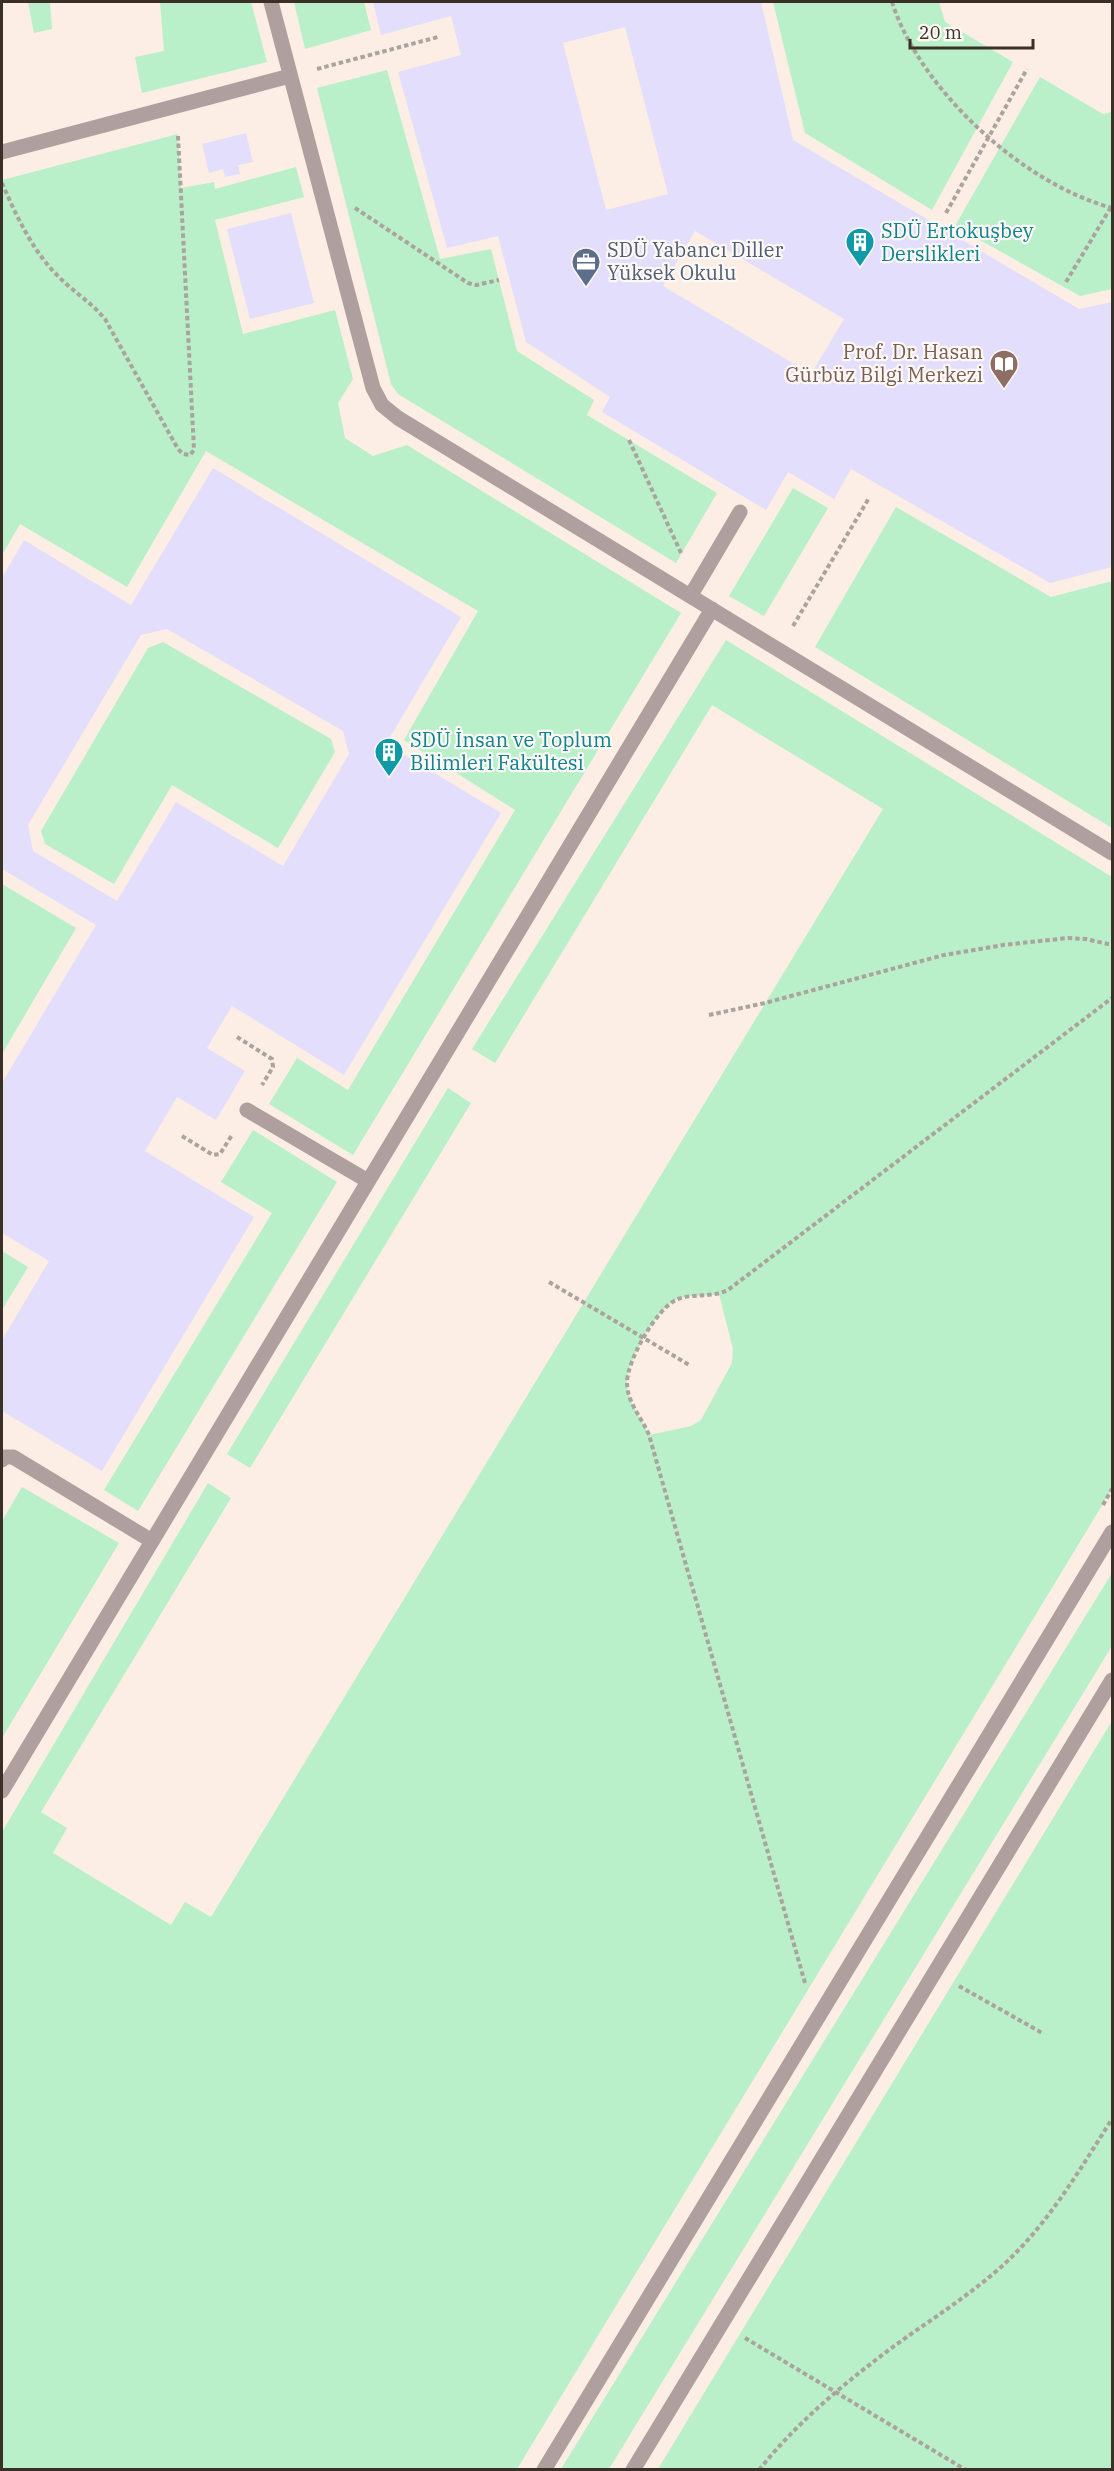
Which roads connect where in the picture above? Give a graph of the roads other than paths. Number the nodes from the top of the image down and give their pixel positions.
1 (272, 2) edge
2 (290, 76) junction
3 (2, 152) edge
4 (740, 512) dead end
5 (694, 590) junction
6 (712, 609) junction
7 (1113, 853) edge
8 (247, 1110) dead end
9 (368, 1181) junction
10 (2, 1460) edge
11 (1113, 1532) edge
12 (152, 1541) junction
13 (1113, 1680) edge
14 (2, 1791) edge
15 (544, 2469) edge
16 (633, 2469) edge

1 - 2 street
2 - 3 street
2 - 5 street
4 - 5 street
5 - 6 street
6 - 7 street
6 - 9 street
8 - 9 street
9 - 12 street
10 - 12 street
11 - 15 street
12 - 14 street
13 - 16 street

